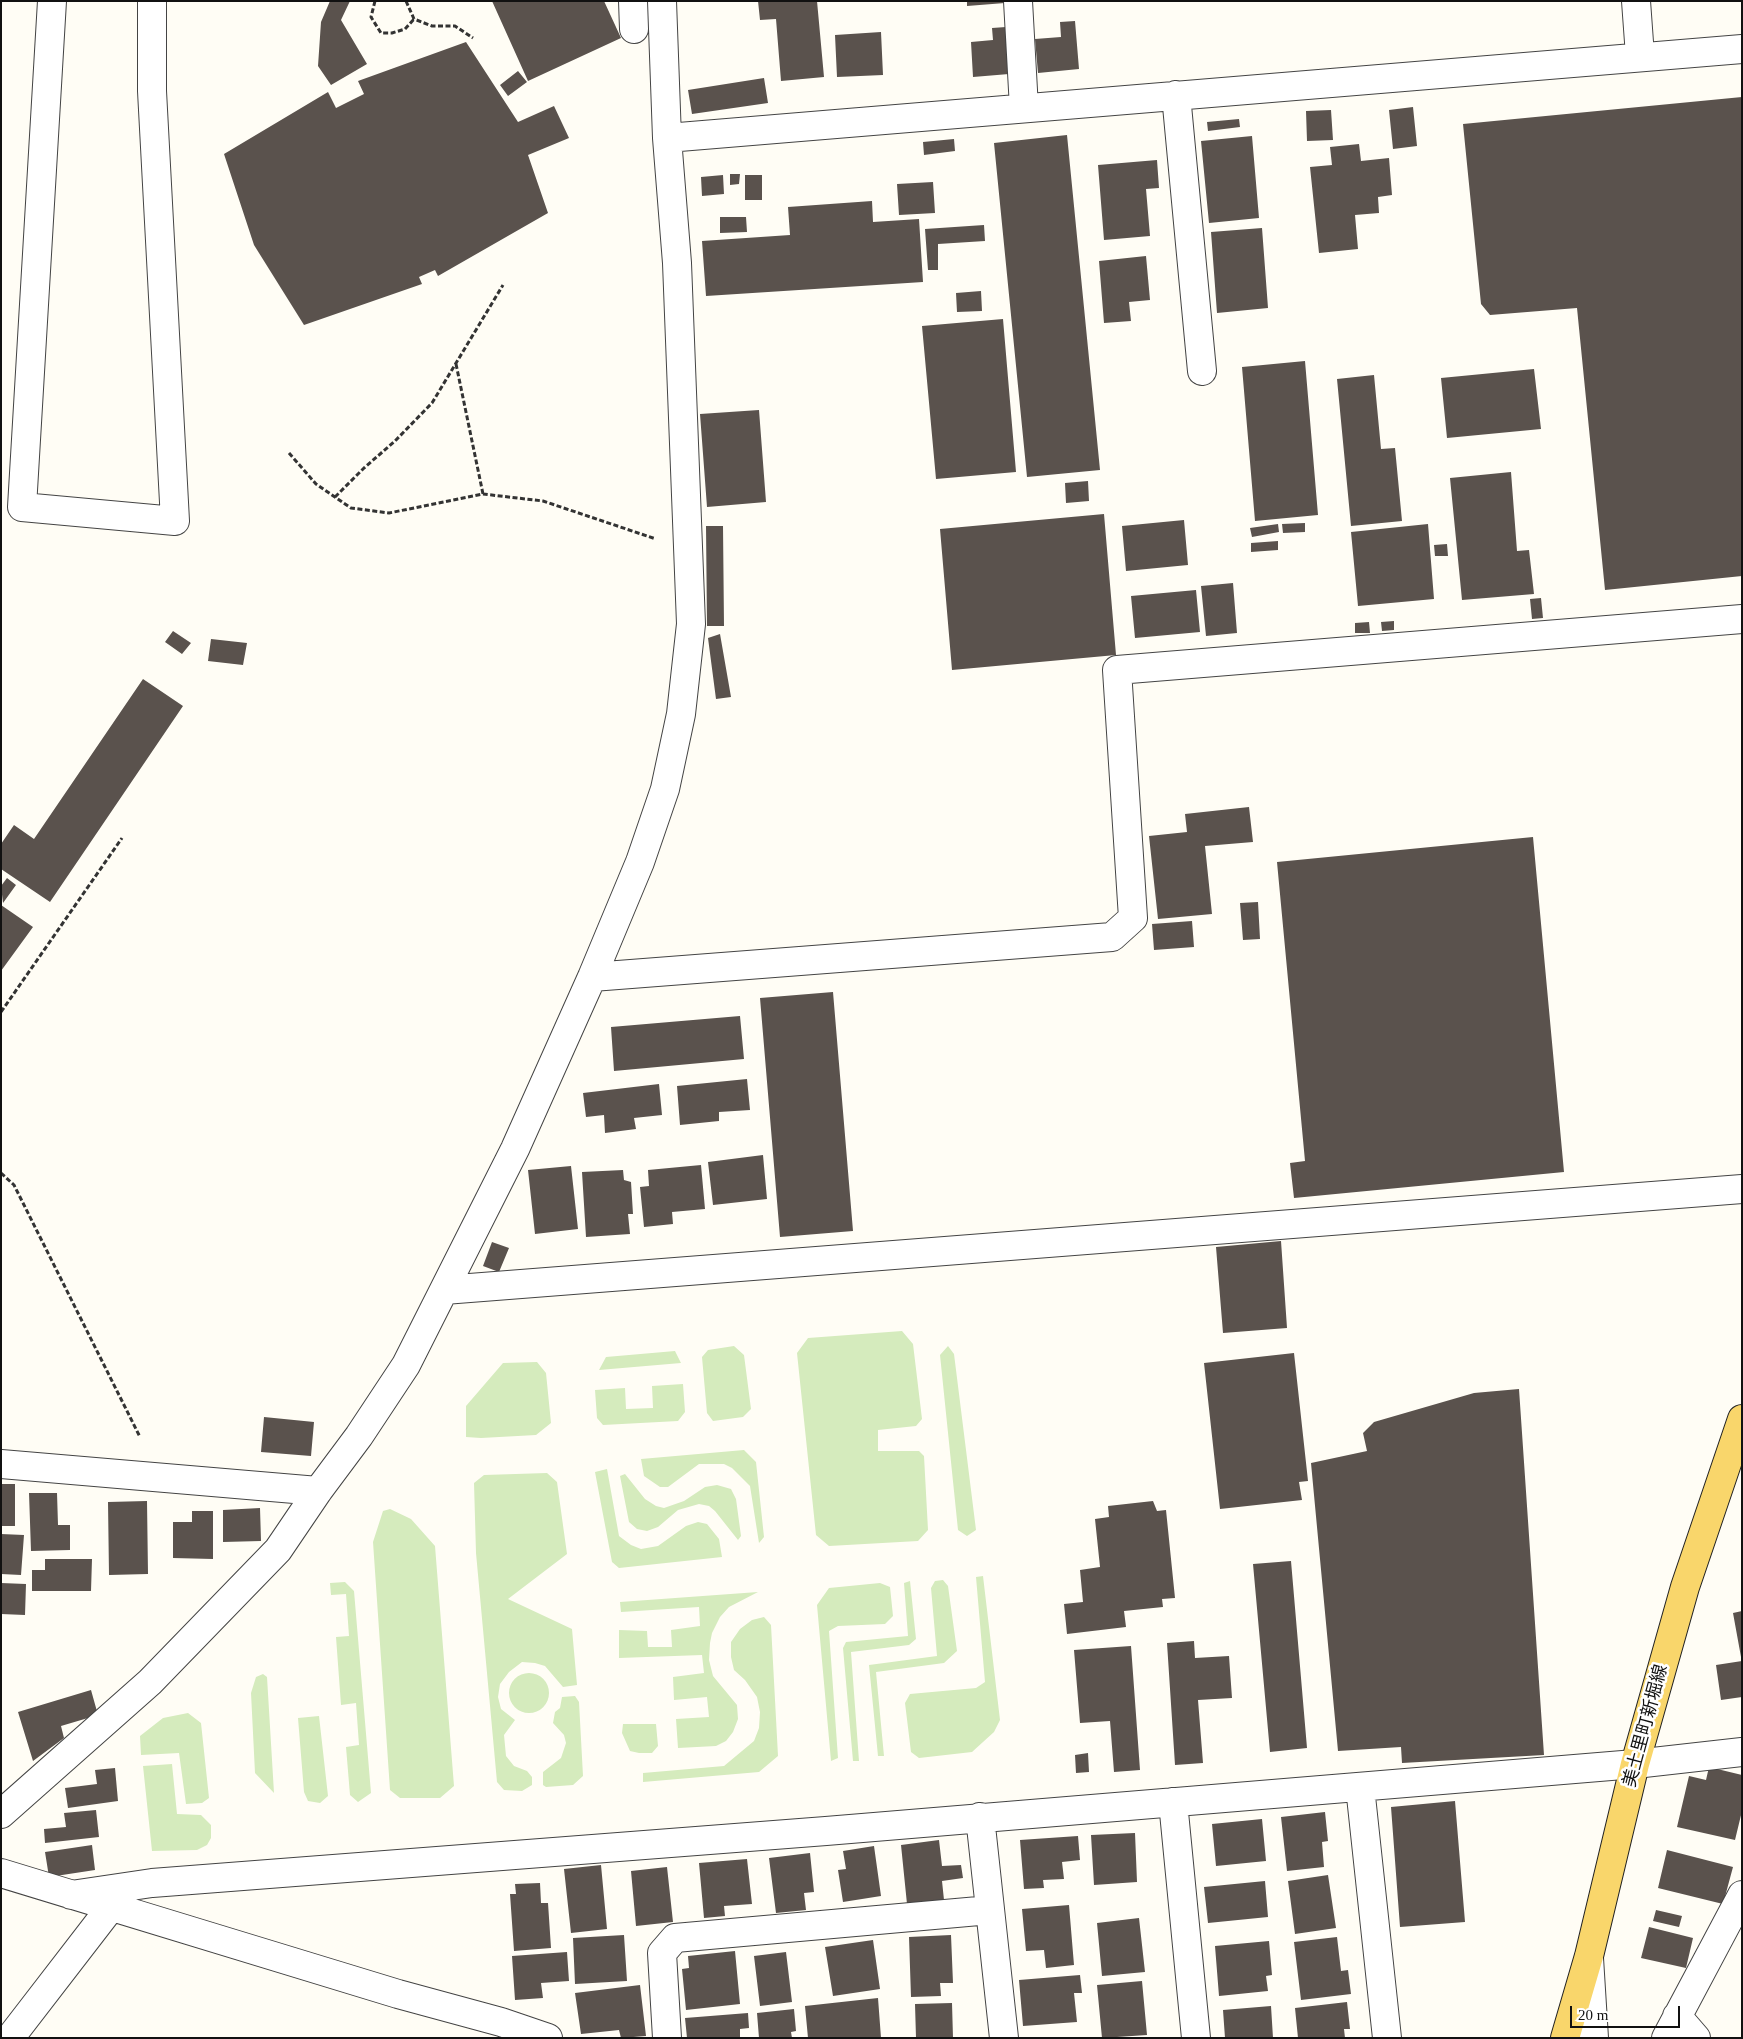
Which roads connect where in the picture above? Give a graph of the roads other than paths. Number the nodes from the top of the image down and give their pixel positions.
1 (52, 1) edge
2 (152, 1) edge
3 (633, 1) edge
4 (662, 1) edge
5 (1018, 1) edge
6 (1636, 1) edge
7 (634, 29) dead end
8 (1742, 49) edge
9 (1640, 56) junction
10 (1176, 95) junction
11 (1024, 108) junction
12 (667, 138) junction
13 (1202, 371) dead end
14 (1742, 619) edge
15 (592, 977) junction
16 (1742, 1189) edge
17 (444, 1290) junction
18 (1742, 1419) edge
19 (1, 1464) edge
20 (318, 1491) junction
21 (1742, 1752) edge
22 (1635, 1764) junction
23 (1360, 1787) junction
24 (1173, 1802) junction
25 (1, 1814) edge
26 (980, 1818) junction
27 (1, 1873) edge
28 (152, 1883) junction
29 (71, 1895) junction
30 (1742, 1895) edge
31 (111, 1907) junction
32 (990, 1910) junction
33 (150, 1919) junction
34 (1589, 1956) junction
35 (1672, 2027) edge
36 (10, 2038) edge
37 (548, 2038) edge
38 (667, 2038) edge
39 (1004, 2038) edge
40 (1196, 2038) edge
41 (1387, 2038) edge
42 (1565, 2038) edge
43 (1594, 2038) edge
44 (1696, 2038) edge

1 - 2 street
3 - 7 street
4 - 12 street
5 - 11 street
6 - 9 street
8 - 9 street
9 - 10 street
10 - 11 street
10 - 13 street
11 - 12 street
12 - 15 street
14 - 15 street
15 - 17 street
16 - 17 street
17 - 20 street
18 - 22 main road, 美土里町新堀線
19 - 20 street
20 - 25 street
21 - 22 street
22 - 23 street
22 - 34 main road, 美土里町新堀線
23 - 24 street
23 - 41 street
24 - 26 street
24 - 40 street
26 - 28 street
26 - 32 street
27 - 29 street
28 - 29 street
28 - 33 street
29 - 31 street
30 - 35 street
31 - 33 street
31 - 36 street
32 - 38 street
32 - 39 street
33 - 37 street
34 - 42 main road, 美土里町新堀線
34 - 43 street
35 - 44 street

